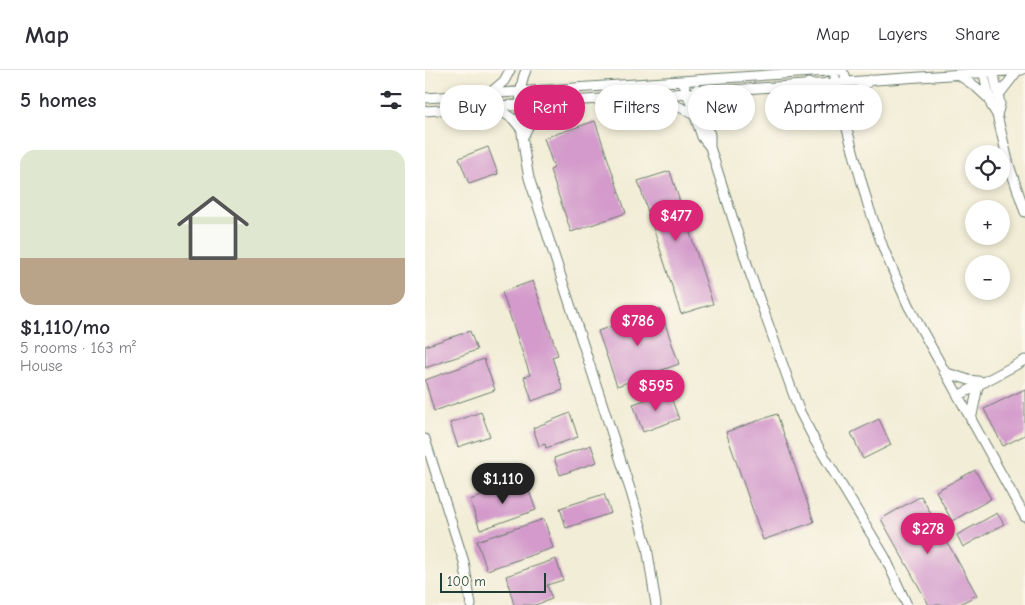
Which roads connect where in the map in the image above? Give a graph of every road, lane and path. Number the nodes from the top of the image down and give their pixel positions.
1 (510, 70) edge
2 (526, 70) edge
3 (839, 70) edge
4 (1020, 70) edge
5 (988, 71) edge
6 (801, 72) edge
7 (958, 75) junction
8 (870, 80) junction
9 (683, 81) junction
10 (695, 81) junction
11 (846, 81) junction
12 (835, 82) junction
13 (808, 83) junction
14 (498, 85) edge
15 (522, 85) edge
16 (696, 85) edge
17 (812, 85) edge
18 (836, 85) edge
19 (846, 85) edge
20 (865, 85) edge
21 (585, 88) edge
22 (755, 88) edge
23 (678, 94) edge
24 (687, 94) junction
25 (440, 97) edge
26 (688, 97) edge
27 (425, 98) edge
28 (994, 98) junction
29 (440, 110) edge
30 (425, 111) edge
31 (504, 113) edge
32 (522, 130) edge
33 (525, 130) edge
34 (699, 130) edge
35 (709, 130) edge
36 (847, 130) edge
37 (522, 134) junction
38 (710, 147) junction
39 (1025, 212) edge
40 (1025, 360) edge
41 (944, 372) junction
42 (982, 384) junction
43 (958, 396) junction
44 (971, 420) junction
45 (425, 439) edge
46 (1025, 518) edge
47 (471, 605) edge
48 (656, 605) edge
49 (907, 605) edge

1 - 14 street
2 - 15 street
3 - 6 street
3 - 11 street
3 - 12 street
4 - 5 street
4 - 28 street
5 - 7 street
5 - 28 street
6 - 10 street
7 - 8 street
7 - 28 street
8 - 11 street
8 - 20 street
9 - 10 street
9 - 21 street
9 - 24 street
10 - 16 street
11 - 12 street
11 - 19 street
12 - 13 street
12 - 18 street
13 - 17 street
13 - 22 street
23 - 24 street
24 - 26 street
25 - 27 street
28 - 39 street
29 - 30 street
31 - 37 street
32 - 37 street
33 - 37 street
34 - 38 street
35 - 38 street
36 - 41 street
37 - 48 street
38 - 49 street
40 - 42 street
41 - 42 street
41 - 43 street
42 - 43 street
42 - 44 street
43 - 44 street
44 - 46 street
45 - 47 street

